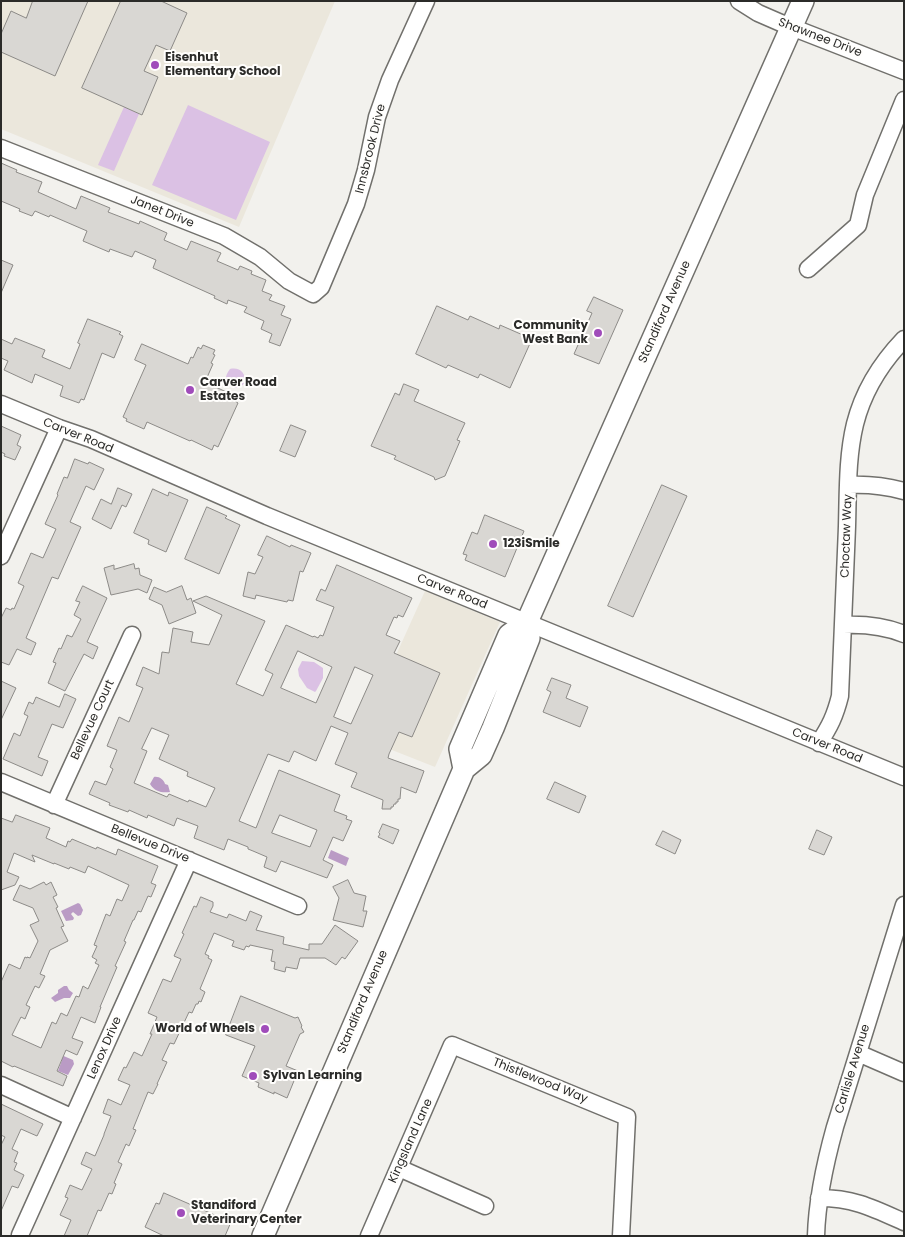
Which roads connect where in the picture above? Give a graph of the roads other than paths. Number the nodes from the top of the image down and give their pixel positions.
1 (426, 1) edge
2 (739, 1) edge
3 (803, 1) edge
4 (792, 26) junction
5 (904, 70) edge
6 (904, 100) edge
7 (1, 148) edge
8 (808, 269) dead end
9 (313, 294) joint
10 (904, 339) edge
11 (1, 404) edge
12 (59, 428) junction
13 (849, 485) junction
14 (904, 491) edge
15 (1, 556) edge
16 (527, 622) junction
17 (843, 625) junction
18 (904, 634) edge
19 (132, 635) dead end
20 (819, 743) junction
21 (904, 777) edge
22 (1, 782) edge
23 (54, 805) junction
24 (189, 860) junction
25 (904, 905) edge
26 (298, 906) dead end
27 (900, 928) edge
28 (452, 1045) joint
29 (858, 1052) junction
30 (904, 1073) edge
31 (1, 1085) edge
32 (73, 1118) junction
33 (399, 1168) junction
34 (819, 1198) junction
35 (485, 1206) dead end
36 (904, 1222) edge
37 (20, 1236) edge
38 (263, 1236) edge
39 (369, 1236) edge
40 (621, 1236) edge
41 (816, 1236) edge

1 - 9 street, Innsbrook Drive
2 - 4 street, Shawnee Drive
3 - 4 main road, Standiford Avenue
4 - 5 street, Shawnee Drive
4 - 16 main road, Standiford Avenue
6 - 8 street
7 - 9 street, Janet Drive
10 - 13 street, Choctaw Way
11 - 12 street, Carver Road
12 - 15 street
12 - 16 street, Carver Road
13 - 14 street
13 - 17 street, Choctaw Way
16 - 20 street, Carver Road
16 - 38 main road, Standiford Avenue
17 - 18 street
17 - 20 street, Choctaw Way
19 - 23 street, Bellevue Court
20 - 21 street, Carver Road
22 - 23 street, Bellevue Drive
23 - 24 street, Bellevue Drive
24 - 26 street, Bellevue Drive
24 - 32 street, Lenox Drive
25 - 27 street, Carlisle Avenue
27 - 29 street, Carlisle Avenue
28 - 33 street, Kingsland Lane
28 - 40 street, Thistlewood Way
29 - 30 street
29 - 34 street, Carlisle Avenue
31 - 32 street
32 - 37 street, Lenox Drive
33 - 35 street
33 - 39 street, Kingsland Lane
34 - 36 street
34 - 41 street, Carlisle Avenue

